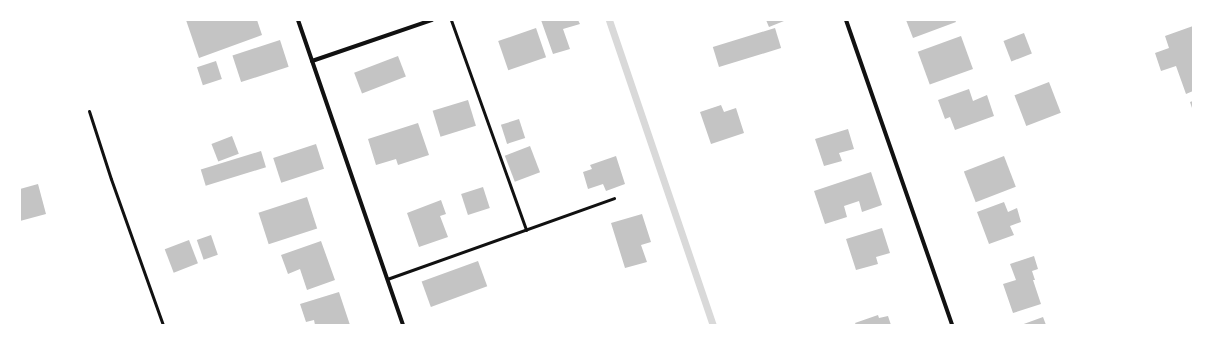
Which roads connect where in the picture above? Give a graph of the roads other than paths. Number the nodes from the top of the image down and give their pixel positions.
1 (298, 20) edge
2 (432, 20) edge
3 (451, 20) edge
4 (846, 20) edge
5 (312, 61) junction
6 (90, 111) dead end
7 (614, 198) dead end
8 (526, 230) junction
9 (387, 279) junction
10 (163, 325) edge
11 (403, 325) edge
12 (952, 325) edge

1 - 5 street
2 - 5 street
3 - 8 lane
4 - 12 street
5 - 9 street
6 - 10 lane
7 - 8 lane
8 - 9 lane
9 - 11 street

